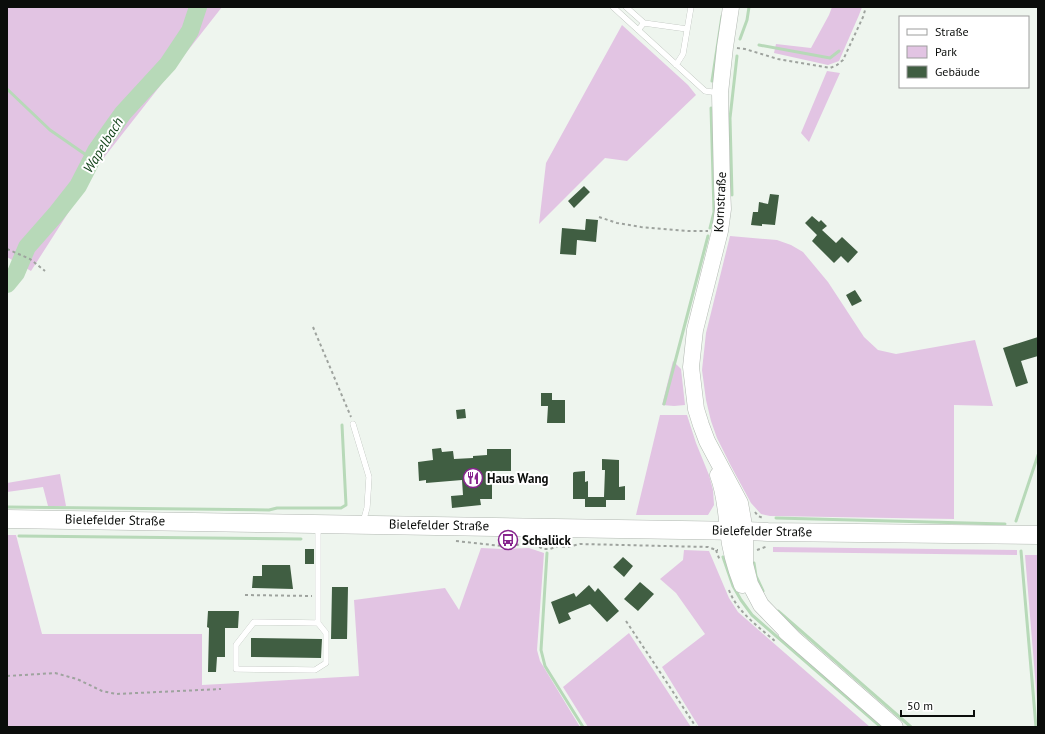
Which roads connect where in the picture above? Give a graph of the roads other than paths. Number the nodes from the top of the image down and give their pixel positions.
1 (613, 7) edge
2 (626, 7) edge
3 (692, 7) edge
4 (731, 7) edge
5 (644, 23) junction
6 (687, 29) junction
7 (638, 30) junction
8 (676, 65) junction
9 (720, 93) junction
10 (353, 424) road end
11 (7, 519) edge
12 (318, 523) junction
13 (363, 524) junction
14 (736, 531) junction
15 (1038, 535) edge
16 (318, 623) junction
17 (895, 727) edge

1 - 7 lane
2 - 5 lane
3 - 6 lane
4 - 9 street, Kornstraße
5 - 6 lane
5 - 7 lane
6 - 8 lane
7 - 8 lane
8 - 9 lane
9 - 14 street, Kornstraße
10 - 13 lane
11 - 12 main road, Bielefelder Straße
12 - 13 main road, Bielefelder Straße
12 - 16 lane
13 - 14 main road, Bielefelder Straße
14 - 15 main road, Bielefelder Straße
14 - 17 street, Kornstraße
16 - 16 lane

